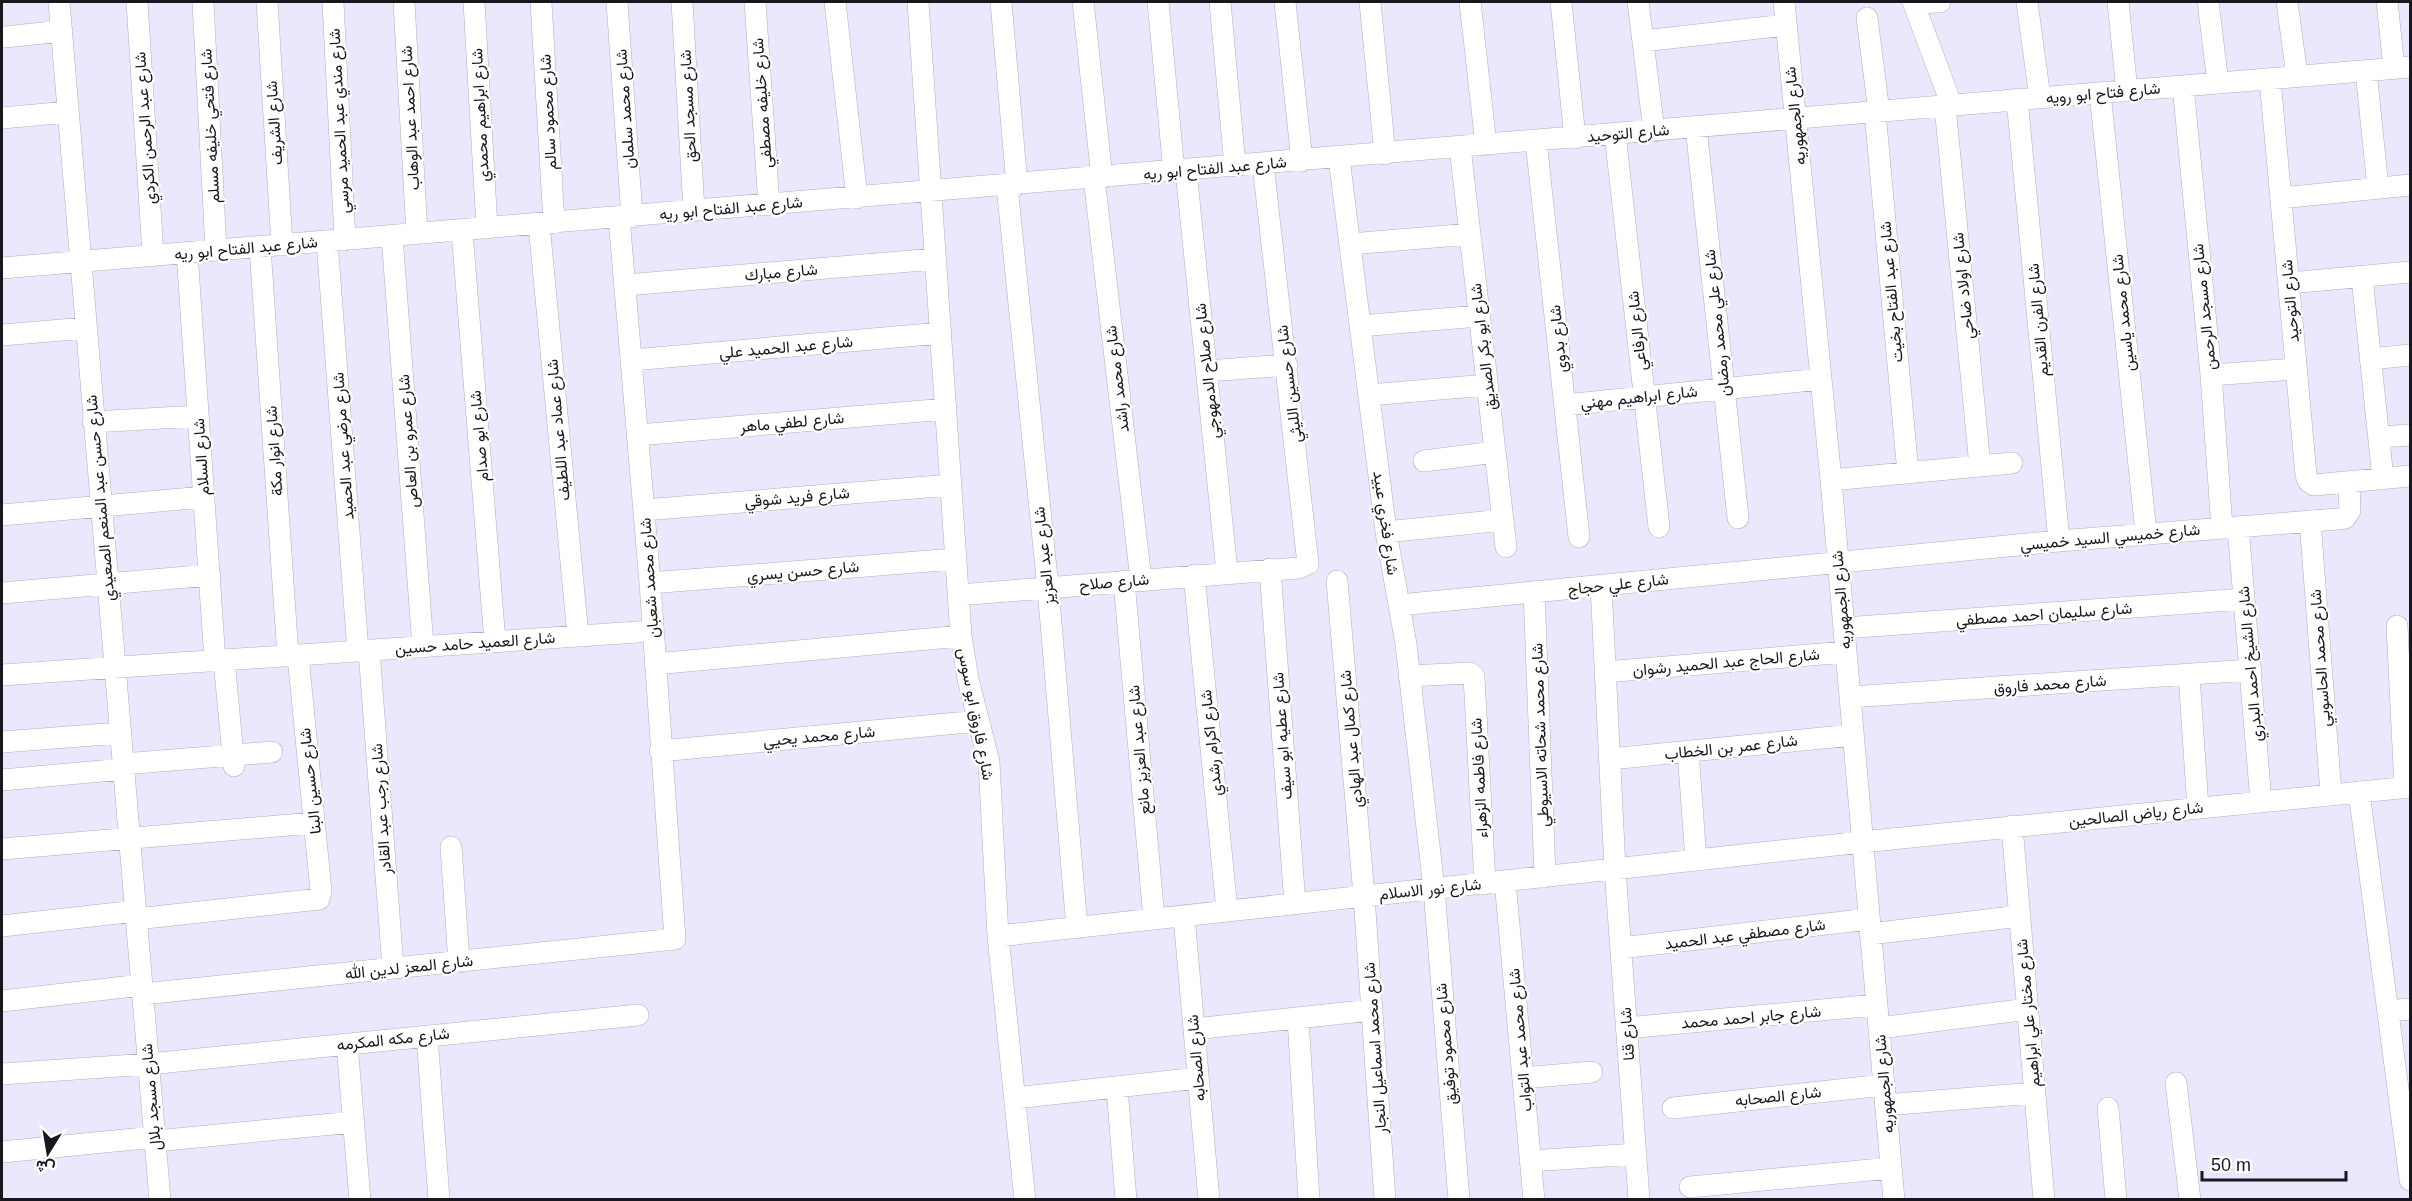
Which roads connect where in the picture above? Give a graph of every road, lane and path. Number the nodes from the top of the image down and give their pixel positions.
1 (59, 2) edge
2 (137, 2) edge
3 (203, 2) edge
4 (267, 2) edge
5 (333, 2) edge
6 (404, 2) edge
7 (474, 2) edge
8 (542, 2) edge
9 (617, 2) edge
10 (682, 2) edge
11 (755, 2) edge
12 (835, 2) edge
13 (918, 2) edge
14 (1001, 2) edge
15 (1083, 2) edge
16 (1158, 2) edge
17 (1220, 2) edge
18 (1285, 2) edge
19 (1370, 2) edge
20 (1470, 2) edge
21 (1561, 2) edge
22 (1638, 2) edge
23 (1784, 2) edge
24 (1914, 2) edge
25 (1940, 2) edge
26 (2027, 2) edge
27 (2118, 2) edge
28 (2208, 2) edge
29 (2287, 2) edge
30 (2387, 2) edge
31 (1867, 18) dead end
32 (1786, 25) junction
33 (62, 31) junction
34 (5, 37) dead end
35 (1643, 41) junction
36 (2402, 67) edge
37 (2366, 70) junction
38 (2297, 76) junction
39 (2270, 79) junction
40 (2218, 83) junction
41 (2182, 86) junction
42 (2127, 91) junction
43 (2100, 93) junction
44 (2040, 98) junction
45 (2017, 99) junction
46 (1949, 106) junction
47 (68, 111) junction
48 (1877, 112) junction
49 (2, 118) edge
50 (1795, 119) junction
51 (1696, 127) junction
52 (1654, 131) junction
53 (1615, 134) junction
54 (1575, 138) junction
55 (1536, 141) junction
56 (1486, 145) junction
57 (1460, 147) junction
58 (1385, 154) junction
59 (1339, 158) junction
60 (1302, 161) junction
61 (1263, 164) junction
62 (1235, 166) junction
63 (1180, 171) junction
64 (1098, 178) junction
65 (1012, 185) junction
66 (2410, 185) edge
67 (2378, 188) junction
68 (931, 192) junction
69 (857, 198) junction
70 (2281, 198) junction
71 (769, 206) junction
72 (694, 211) junction
73 (626, 217) junction
74 (546, 224) junction
75 (487, 228) junction
76 (462, 231) junction
77 (417, 234) junction
78 (1470, 234) junction
79 (392, 236) junction
80 (336, 241) junction
81 (1350, 244) junction
82 (282, 245) junction
83 (260, 247) junction
84 (216, 250) junction
85 (187, 253) junction
86 (153, 255) junction
87 (935, 259) junction
88 (80, 261) junction
89 (2, 268) edge
90 (2410, 272) edge
91 (2362, 277) junction
92 (2289, 283) junction
93 (626, 285) junction
94 (1479, 316) junction
95 (1360, 326) junction
96 (86, 328) junction
97 (941, 333) junction
98 (2, 335) edge
99 (2410, 355) edge
100 (2370, 358) junction
101 (632, 360) junction
102 (1287, 365) junction
103 (2296, 369) junction
104 (1207, 371) junction
105 (2211, 375) junction
106 (1821, 379) junction
107 (1487, 385) junction
108 (1725, 389) junction
109 (1369, 394) junction
110 (1645, 396) junction
111 (1565, 405) junction
112 (946, 409) junction
113 (198, 416) junction
114 (93, 422) junction
115 (638, 435) junction
116 (2410, 435) edge
117 (2379, 437) junction
118 (1495, 452) junction
119 (1424, 461) dead end
120 (2012, 464) dead end
121 (1980, 466) junction
122 (1908, 473) junction
123 (2410, 476) edge
124 (2383, 479) junction
125 (1831, 480) junction
126 (2349, 482) junction
127 (951, 484) junction
128 (204, 497) junction
129 (101, 506) junction
130 (644, 510) junction
131 (2, 514) edge
132 (1738, 518) dead end
133 (1503, 520) junction
134 (2310, 521) junction
135 (1659, 527) dead end
136 (2230, 528) junction
137 (1386, 532) junction
138 (2146, 533) junction
139 (1579, 537) dead end
140 (2059, 541) junction
141 (1506, 547) dead end
142 (956, 559) junction
143 (1838, 561) junction
144 (1270, 569) junction
145 (1227, 572) junction
146 (210, 575) junction
147 (1194, 575) junction
148 (1133, 580) junction
149 (1337, 581) dead end
150 (650, 583) junction
151 (108, 584) junction
152 (1601, 585) junction
153 (1048, 588) junction
154 (1534, 592) junction
155 (2, 594) edge
156 (958, 595) junction
157 (2244, 600) junction
158 (1399, 605) junction
159 (2397, 626) dead end
160 (1844, 628) junction
161 (653, 631) junction
162 (578, 636) junction
163 (961, 636) junction
164 (495, 642) junction
165 (423, 647) junction
166 (364, 650) junction
167 (1846, 652) junction
168 (293, 656) junction
169 (219, 660) junction
170 (655, 664) junction
171 (115, 665) junction
172 (2251, 670) junction
173 (1605, 672) junction
174 (2, 675) edge
175 (2189, 675) junction
176 (1409, 676) junction
177 (1850, 697) junction
178 (979, 721) junction
179 (120, 734) junction
180 (1853, 735) junction
181 (2, 742) edge
182 (660, 751) junction
183 (1688, 751) junction
184 (272, 752) dead end
185 (1610, 759) junction
186 (233, 760) junction
187 (124, 767) junction
188 (2, 780) edge
189 (2408, 787) edge
190 (2359, 792) junction
191 (2331, 794) junction
192 (2261, 802) junction
193 (2198, 808) junction
194 (314, 823) junction
195 (2012, 826) junction
196 (129, 838) junction
197 (1862, 842) junction
198 (451, 847) dead end
199 (2, 849) edge
200 (1696, 860) junction
201 (1615, 869) junction
202 (1545, 877) junction
203 (1495, 882) junction
204 (1434, 889) junction
205 (1364, 896) junction
206 (1295, 904) junction
207 (1227, 911) junction
208 (136, 915) junction
209 (1184, 916) junction
210 (2020, 916) junction
211 (1154, 919) junction
212 (2, 926) edge
213 (1077, 927) junction
214 (1870, 927) junction
215 (998, 936) junction
216 (675, 939) joint
217 (1621, 948) junction
218 (459, 962) junction
219 (393, 968) junction
220 (143, 990) junction
221 (2, 1001) edge
222 (1876, 1005) junction
223 (2028, 1009) junction
224 (2410, 1009) edge
225 (1372, 1010) junction
226 (2388, 1011) junction
227 (638, 1015) dead end
228 (1298, 1018) junction
229 (1626, 1028) junction
230 (1879, 1028) junction
231 (1194, 1029) junction
232 (427, 1036) junction
233 (347, 1044) junction
234 (149, 1064) junction
235 (1592, 1071) dead end
236 (2, 1074) edge
237 (1198, 1078) junction
238 (1523, 1078) junction
239 (2176, 1083) dead end
240 (1117, 1087) junction
241 (2035, 1093) junction
242 (2405, 1093) edge
243 (1885, 1095) junction
244 (1015, 1098) junction
245 (1672, 1108) dead end
246 (2108, 1108) dead end
247 (354, 1122) junction
248 (155, 1139) junction
249 (2, 1152) edge
250 (1636, 1154) junction
251 (1530, 1161) junction
252 (1891, 1168) junction
253 (2410, 1178) edge
254 (1690, 1187) dead end
255 (160, 1200) edge
256 (360, 1200) edge
257 (439, 1200) edge
258 (1025, 1200) edge
259 (1126, 1200) edge
260 (1209, 1200) edge
261 (1309, 1200) edge
262 (1385, 1200) edge
263 (1459, 1200) edge
264 (1534, 1200) edge
265 (1639, 1200) edge
266 (1894, 1200) edge
267 (2044, 1200) edge
268 (2116, 1200) edge
269 (2190, 1200) edge

1 - 33 street, شارع حسن عبد المنعم الصعيدي
2 - 86 street, شارع عبد الرحمن الكردي
3 - 84 street, شارع فتحي خليفه مسلم
4 - 82 street, شارع الشريف
5 - 80 street, شارع مندي عبد الحميد مرسي
6 - 77 street, شارع احمد عبد الوهاب
7 - 75 street, شارع ابراهيم محمدي
8 - 74 street, شارع محمود سالم
9 - 73 street, شارع محمد سلمان
10 - 72 street, شارع مسجد الحق
11 - 71 street, شارع خليفه مصطفي
12 - 69 street
13 - 68 street, شارع فاروق ابو سوس
14 - 65 street, شارع عبد العزيز
15 - 64 street, شارع محمد راشد
16 - 63 street, شارع صلاح الدمهوجي
17 - 62 street
18 - 60 street
19 - 58 street
20 - 56 street
21 - 54 street
22 - 35 street
23 - 32 street, شارع الجمهوريه
24 - 25 street
24 - 46 street, شارع اولاد ضاحي
26 - 44 street
27 - 42 street
28 - 40 street
29 - 38 street
30 - 36 street
31 - 48 street, شارع عبد الفتاح بخيت
32 - 35 street
32 - 50 street, شارع الجمهوريه
33 - 34 street
33 - 47 street, شارع حسن عبد المنعم الصعيدي
35 - 52 street
36 - 37 street, شارع فتاح ابو رويه
37 - 38 street, شارع فتاح ابو رويه
37 - 67 street
38 - 39 street, شارع فتاح ابو رويه
39 - 40 street, شارع فتاح ابو رويه
39 - 70 street, شارع التوحيد
40 - 41 street, شارع فتاح ابو رويه
41 - 42 street, شارع فتاح ابو رويه
41 - 105 street, شارع مسجد الرحمن
42 - 43 street, شارع فتاح ابو رويه
43 - 44 street, شارع فتاح ابو رويه
43 - 138 street, شارع محمد ياسين
44 - 45 street, شارع فتاح ابو رويه
45 - 46 street, شارع فتاح ابو رويه
45 - 140 street, شارع الفرن القديم
46 - 48 street, شارع فتاح ابو رويه
46 - 121 street, شارع اولاد ضاحي
47 - 49 street
47 - 88 street, شارع حسن عبد المنعم الصعيدي
48 - 50 street, شارع فتاح ابو رويه
48 - 122 street, شارع عبد الفتاح بخيت
50 - 51 street, شارع التوحيد
50 - 106 street, شارع الجمهوريه
51 - 52 street, شارع التوحيد
51 - 108 street, شارع علي محمد رمضان
52 - 53 street, شارع التوحيد
53 - 54 street, شارع التوحيد
53 - 110 street, شارع الرفاعي
54 - 55 street, شارع التوحيد
55 - 56 street, شارع التوحيد
55 - 111 street, شارع بدوي
56 - 57 street, شارع التوحيد
57 - 58 street, شارع عبد الفتاح ابو ريه
57 - 78 street, شارع ابو بكر الصديق
58 - 59 street, شارع عبد الفتاح ابو ريه
59 - 60 street, شارع عبد الفتاح ابو ريه
59 - 81 street, شارع فخري عبيد
60 - 61 street, شارع عبد الفتاح ابو ريه
61 - 62 street, شارع عبد الفتاح ابو ريه
61 - 102 street, شارع حسين الليثي
62 - 63 street, شارع عبد الفتاح ابو ريه
63 - 64 street, شارع عبد الفتاح ابو ريه
63 - 104 street, شارع صلاح الدمهوجي
64 - 65 street, شارع عبد الفتاح ابو ريه
64 - 148 street, شارع محمد راشد
65 - 68 street, شارع عبد الفتاح ابو ريه
65 - 153 street, شارع عبد العزيز
66 - 67 street
67 - 70 street
68 - 69 street, شارع عبد الفتاح ابو ريه
68 - 87 street, شارع فاروق ابو سوس
69 - 71 street, شارع عبد الفتاح ابو ريه
70 - 92 street, شارع التوحيد
71 - 72 street, شارع عبد الفتاح ابو ريه
72 - 73 street, شارع عبد الفتاح ابو ريه
73 - 74 street, شارع عبد الفتاح ابو ريه
73 - 93 street, شارع محمد شعبان
74 - 75 street, شارع عبد الفتاح ابو ريه
74 - 162 street, شارع عماد عبد اللطيف
75 - 76 street, شارع عبد الفتاح ابو ريه
76 - 77 street, شارع عبد الفتاح ابو ريه
76 - 164 street, شارع ابو صدام
77 - 79 street, شارع عبد الفتاح ابو ريه
78 - 81 street
78 - 94 street, شارع ابو بكر الصديق
79 - 80 street, شارع عبد الفتاح ابو ريه
79 - 165 street, شارع عمرو بن العاص
80 - 82 street, شارع عبد الفتاح ابو ريه
80 - 166 street, شارع مرضي عبد الحميد
81 - 95 street, شارع فخري عبيد
82 - 83 street, شارع عبد الفتاح ابو ريه
83 - 84 street, شارع عبد الفتاح ابو ريه
83 - 168 street, شارع انوار مكة
84 - 85 street, شارع عبد الفتاح ابو ريه
85 - 86 street, شارع عبد الفتاح ابو ريه
85 - 113 street, شارع السلام
86 - 88 street, شارع عبد الفتاح ابو ريه
87 - 93 street, شارع مبارك
87 - 97 street, شارع فاروق ابو سوس
88 - 89 street, شارع عبد الفتاح ابو ريه
88 - 96 street, شارع حسن عبد المنعم الصعيدي
90 - 91 street
91 - 92 street
91 - 100 street
92 - 103 street, شارع التوحيد
93 - 101 street, شارع محمد شعبان
94 - 95 street
94 - 107 street, شارع ابو بكر الصديق
95 - 109 street, شارع فخري عبيد
96 - 98 street
96 - 114 street, شارع حسن عبد المنعم الصعيدي
97 - 101 street, شارع عبد الحميد علي
97 - 112 street, شارع فاروق ابو سوس
99 - 100 street
100 - 117 street
101 - 115 street, شارع محمد شعبان
102 - 104 street
102 - 144 street, شارع حسين الليثي
103 - 105 street
103 - 126 street, شارع التوحيد
104 - 145 street, شارع صلاح الدمهوجي
105 - 136 street, شارع مسجد الرحمن
106 - 108 street, شارع ابراهيم مهني
106 - 125 street, شارع الجمهوريه
107 - 109 street
107 - 118 street, شارع ابو بكر الصديق
108 - 110 street, شارع ابراهيم مهني
108 - 132 street, شارع علي محمد رمضان
109 - 137 street, شارع فخري عبيد
110 - 111 street, شارع ابراهيم مهني
110 - 135 street, شارع الرفاعي
111 - 139 street, شارع بدوي
112 - 115 street, شارع لطفي ماهر
112 - 127 street, شارع فاروق ابو سوس
113 - 114 street
113 - 128 street, شارع السلام
114 - 129 street, شارع حسن عبد المنعم الصعيدي
115 - 130 street, شارع محمد شعبان
116 - 117 street
117 - 124 street
118 - 119 street
118 - 133 street, شارع ابو بكر الصديق
120 - 121 street
121 - 122 street
122 - 125 street
123 - 124 street
124 - 126 street
125 - 143 street, شارع الجمهوريه
126 - 134 street, شارع خميسي السيد خميسي
127 - 130 street, شارع فريد شوقي
127 - 142 street, شارع فاروق ابو سوس
128 - 129 street
128 - 146 street, شارع السلام
129 - 131 street
129 - 151 street, شارع حسن عبد المنعم الصعيدي
130 - 150 street, شارع محمد شعبان
133 - 137 street
133 - 141 street, شارع ابو بكر الصديق
134 - 136 street, شارع خميسي السيد خميسي
134 - 191 street, شارع محمد الحاسوبي
136 - 138 street, شارع خميسي السيد خميسي
136 - 157 street, شارع الشيخ احمد البدري
137 - 158 street, شارع فخري عبيد
138 - 140 street, شارع خميسي السيد خميسي
140 - 143 street, شارع خميسي السيد خميسي
142 - 150 street, شارع حسن يسري
142 - 156 street, شارع فاروق ابو سوس
143 - 152 street, شارع علي حجاج
143 - 160 street, شارع الجمهوريه
144 - 145 street, شارع صلاح
144 - 206 street, شارع عطيه ابو سيف
145 - 147 street, شارع صلاح
146 - 151 street
146 - 169 street, شارع السلام
147 - 148 street, شارع صلاح
147 - 207 street, شارع اكرام رشدي
148 - 153 street, شارع صلاح
148 - 211 street, شارع عبد العزيز مانع
149 - 205 street, شارع كمال عبد الهادي
150 - 161 street, شارع محمد شعبان
151 - 155 street
151 - 171 street, شارع حسن عبد المنعم الصعيدي
152 - 154 street, شارع علي حجاج
152 - 173 street
153 - 156 street, شارع صلاح
153 - 213 street, شارع عبد العزيز
154 - 158 street, شارع علي حجاج
154 - 202 street, شارع محمد شحاته الاسيوطي
156 - 163 street, شارع فاروق ابو سوس
157 - 160 street, شارع سليمان احمد مصطفي
157 - 172 street, شارع الشيخ احمد البدري
158 - 176 street, شارع فخري عبيد
159 - 189 street
160 - 167 street, شارع الجمهوريه
161 - 162 street, شارع العميد حامد حسين
161 - 170 street, شارع محمد شعبان
162 - 164 street, شارع العميد حامد حسين
163 - 170 street
163 - 178 street, شارع فاروق ابو سوس
164 - 165 street, شارع العميد حامد حسين
165 - 166 street, شارع العميد حامد حسين
166 - 168 street, شارع العميد حامد حسين
166 - 219 street, شارع رجب عبد القادر
167 - 173 street, شارع الحاج عبد الحميد رشوان
167 - 177 street, شارع الجمهوريه
168 - 169 street, شارع العميد حامد حسين
168 - 194 street, شارع حسين البنا
169 - 171 street, شارع العميد حامد حسين
169 - 186 street, شارع السلام
170 - 182 street, شارع محمد شعبان
171 - 174 street, شارع العميد حامد حسين
171 - 179 street, شارع حسن عبد المنعم الصعيدي
172 - 175 street, شارع محمد فاروق
172 - 192 street, شارع الشيخ احمد البدري
173 - 185 street
175 - 177 street, شارع محمد فاروق
175 - 193 street
176 - 203 street, شارع فاطمه الزهراء
176 - 204 street, شارع فخري عبيد
177 - 180 street, شارع الجمهوريه
178 - 182 street, شارع محمد يحيي
178 - 215 street, شارع فاروق ابو سوس
179 - 181 street
179 - 187 street, شارع حسن عبد المنعم الصعيدي
180 - 183 street, شارع عمر بن الخطاب
180 - 197 street, شارع الجمهوريه
182 - 216 street, شارع محمد شعبان
183 - 185 street, شارع عمر بن الخطاب
183 - 200 street
184 - 186 street
185 - 201 street
186 - 187 street
187 - 188 street
187 - 196 street, شارع حسن عبد المنعم الصعيدي
189 - 190 street, شارع رياض الصالحين
190 - 191 street, شارع رياض الصالحين
190 - 226 street
191 - 192 street, شارع رياض الصالحين
192 - 193 street, شارع رياض الصالحين
193 - 195 street, شارع رياض الصالحين
194 - 196 street
194 - 208 street, شارع حسين البنا
195 - 197 street, شارع رياض الصالحين
195 - 210 street, شارع مختار علي ابراهيم
196 - 199 street
196 - 208 street, شارع حسن عبد المنعم الصعيدي
197 - 200 street, شارع نور الاسلام
197 - 214 street, شارع الجمهوريه
198 - 218 street
200 - 201 street, شارع نور الاسلام
201 - 202 street, شارع نور الاسلام
201 - 217 street, شارع قنا
202 - 203 street, شارع نور الاسلام
203 - 204 street, شارع نور الاسلام
203 - 238 street, شارع محمد عبد التواب
204 - 205 street, شارع نور الاسلام
204 - 263 street, شارع محمود توفيق
205 - 206 street, شارع نور الاسلام
205 - 225 street, شارع محمد اسماعيل النجار
206 - 207 street, شارع نور الاسلام
207 - 209 street, شارع نور الاسلام
208 - 212 street
208 - 220 street, شارع حسن عبد المنعم الصعيدي
209 - 211 street, شارع نور الاسلام
209 - 231 street, شارع الصحابه
210 - 214 street, شارع مصطفي عبد الحميد
210 - 223 street, شارع مختار علي ابراهيم
211 - 213 street, شارع نور الاسلام
213 - 215 street, شارع نور الاسلام
214 - 217 street, شارع مصطفي عبد الحميد
214 - 222 street, شارع الجمهوريه
215 - 244 street, شارع فاروق ابو سوس
216 - 218 street, شارع المعز لدين الله
217 - 229 street, شارع قنا
218 - 219 street, شارع المعز لدين الله
219 - 220 street, شارع المعز لدين الله
220 - 221 street, شارع المعز لدين الله
220 - 234 street, شارع مسجد بلال
222 - 229 street, شارع جابر احمد محمد
222 - 230 street, شارع الجمهوريه
223 - 230 street
223 - 241 street, شارع مختار علي ابراهيم
224 - 226 street
225 - 228 street
225 - 262 street, شارع محمد اسماعيل النجار
226 - 242 street
227 - 232 street, شارع مكه المكرمه
228 - 231 street
228 - 261 street
229 - 250 street, شارع قنا
230 - 243 street, شارع الجمهوريه
231 - 237 street, شارع الصحابه
232 - 233 street, شارع مكه المكرمه
232 - 257 street
233 - 234 street, شارع مكه المكرمه
233 - 247 street
234 - 236 street, شارع مكه المكرمه
234 - 248 street, شارع مسجد بلال
235 - 238 street
237 - 240 street
237 - 260 street, شارع الصحابه
238 - 251 street, شارع محمد عبد التواب
239 - 269 street
240 - 244 street
240 - 259 street
241 - 243 street
241 - 267 street, شارع مختار علي ابراهيم
242 - 253 street
243 - 245 street, شارع الصحابه
243 - 252 street, شارع الجمهوريه
244 - 258 street, شارع فاروق ابو سوس
246 - 268 street
247 - 248 street
247 - 256 street
248 - 249 street
248 - 255 street, شارع مسجد بلال
250 - 251 street
250 - 265 street, شارع قنا
251 - 264 street, شارع محمد عبد التواب
252 - 254 street
252 - 266 street, شارع الجمهوريه

